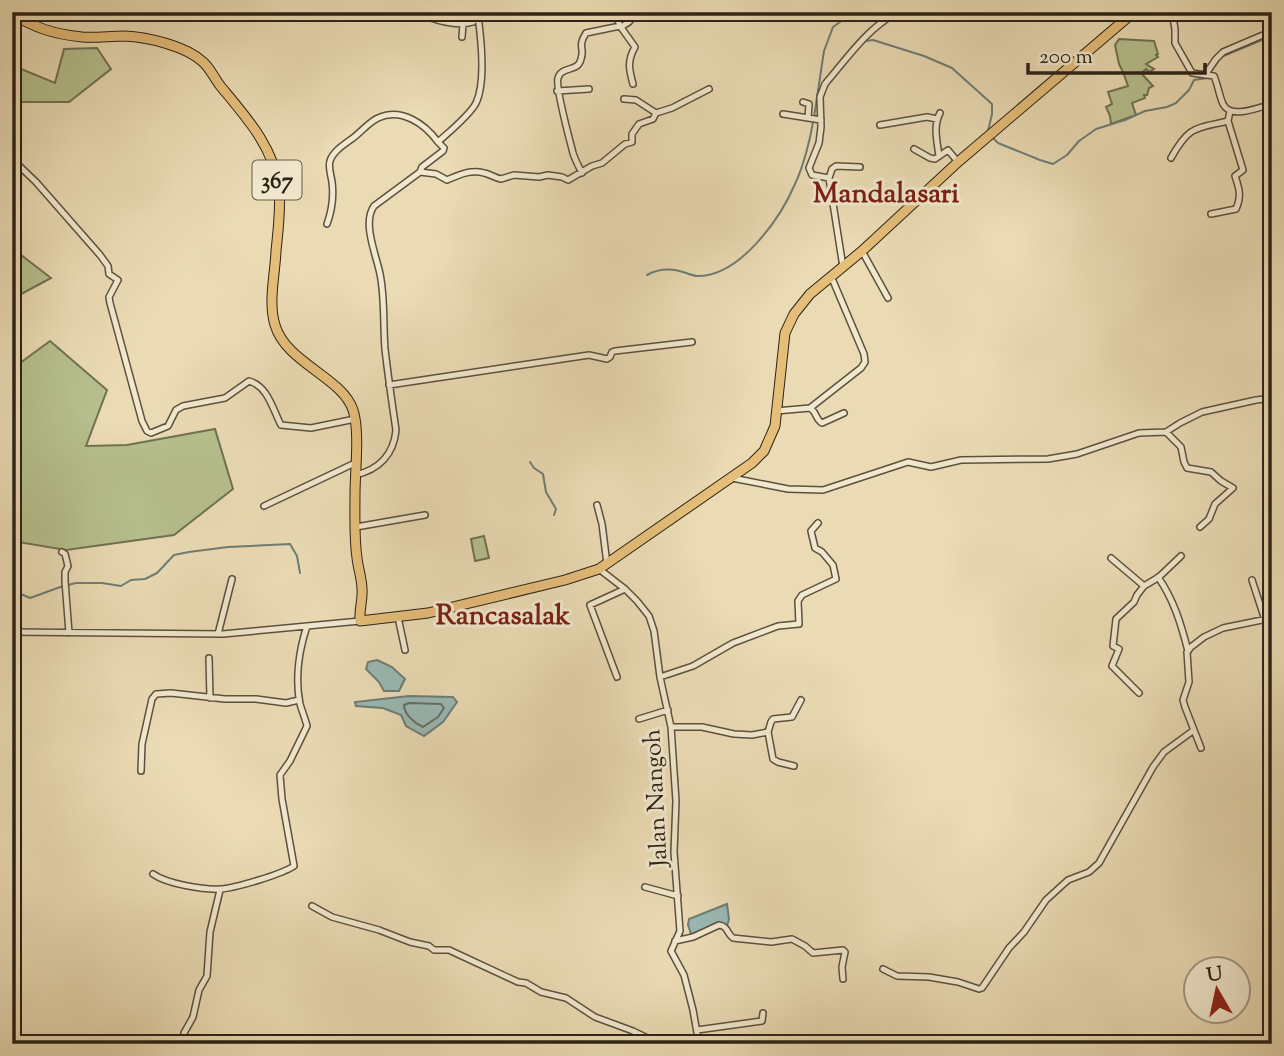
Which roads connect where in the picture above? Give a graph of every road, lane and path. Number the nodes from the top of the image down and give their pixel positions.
1 (417, 12) edge
2 (487, 12) edge
3 (615, 12) edge
4 (637, 12) edge
5 (897, 12) edge
6 (1134, 12) edge
7 (1172, 12) edge
8 (12, 13) edge
9 (478, 16) junction
10 (463, 24) junction
11 (620, 26) junction
12 (1263, 35) dead end
13 (462, 37) dead end
14 (1208, 75) junction
15 (633, 84) dead end
16 (589, 89) dead end
17 (709, 89) dead end
18 (557, 91) junction
19 (624, 99) dead end
20 (803, 102) dead end
21 (1272, 104) edge
22 (1230, 111) junction
23 (656, 113) junction
24 (940, 113) dead end
25 (783, 114) dead end
26 (808, 118) junction
27 (819, 120) junction
28 (937, 120) junction
29 (1228, 121) junction
30 (880, 125) dead end
31 (438, 142) junction
32 (914, 149) dead end
33 (939, 156) junction
34 (1171, 158) dead end
35 (12, 159) edge
36 (958, 162) junction
37 (860, 167) dead end
38 (420, 173) junction
39 (582, 173) junction
40 (829, 178) junction
41 (1211, 214) dead end
42 (327, 224) dead end
43 (862, 251) junction
44 (843, 267) junction
45 (831, 276) junction
46 (888, 298) dead end
47 (692, 342) dead end
48 (389, 385) junction
49 (1272, 398) edge
50 (810, 408) junction
51 (776, 411) junction
52 (844, 413) dead end
53 (355, 419) junction
54 (1166, 432) junction
55 (355, 463) junction
56 (355, 475) junction
57 (732, 478) junction
58 (597, 505) dead end
59 (264, 506) dead end
60 (425, 515) dead end
61 (818, 523) dead end
62 (360, 526) junction
63 (1200, 527) dead end
64 (62, 552) dead end
65 (1181, 556) dead end
66 (1111, 558) dead end
67 (603, 566) junction
68 (1158, 577) junction
69 (232, 579) dead end
70 (1252, 580) dead end
71 (1143, 586) junction
72 (625, 589) junction
73 (398, 617) junction
74 (1268, 619) edge
75 (360, 621) junction
76 (307, 626) junction
77 (12, 632) edge
78 (69, 633) junction
79 (218, 634) junction
80 (405, 650) dead end
81 (1188, 651) junction
82 (209, 658) dead end
83 (617, 677) dead end
84 (660, 677) junction
85 (1139, 693) dead end
86 (210, 698) junction
87 (299, 700) junction
88 (802, 700) dead end
89 (668, 710) junction
90 (639, 719) dead end
91 (671, 727) junction
92 (1194, 730) junction
93 (768, 732) junction
94 (1201, 748) dead end
95 (794, 766) dead end
96 (141, 771) dead end
97 (153, 874) dead end
98 (645, 887) dead end
99 (220, 890) junction
100 (678, 896) junction
101 (312, 906) dead end
102 (675, 941) junction
103 (884, 969) dead end
104 (843, 979) dead end
105 (763, 1013) dead end
106 (697, 1030) junction
107 (184, 1033) dead end
108 (660, 1044) edge
109 (699, 1044) edge

1 - 10 street
2 - 9 street
3 - 11 street
4 - 11 street
5 - 27 street
6 - 36 main road
7 - 14 street
8 - 53 main road, 367
9 - 10 street
9 - 31 street
10 - 13 street
11 - 15 street
11 - 18 street
12 - 14 street
14 - 22 street
16 - 18 street
17 - 23 street
18 - 39 street
19 - 23 street
20 - 26 street
21 - 22 street
22 - 29 street
23 - 39 street
24 - 28 street
25 - 26 street
26 - 27 street
27 - 40 street
28 - 30 street
28 - 33 street
29 - 34 street
29 - 41 street
31 - 38 street
31 - 42 street
32 - 33 street
33 - 36 street
35 - 53 street
36 - 43 main road
37 - 40 street
38 - 39 street
38 - 48 street
40 - 44 street
43 - 44 main road
43 - 46 street
44 - 45 main road
45 - 50 street
45 - 51 main road
47 - 48 street
48 - 56 street
49 - 54 street
50 - 51 street
50 - 52 street
51 - 57 main road
53 - 55 main road
54 - 57 street
54 - 63 street
55 - 56 main road
55 - 59 street
56 - 62 main road
57 - 67 main road
58 - 67 street
60 - 62 street
61 - 84 street
62 - 75 main road
64 - 78 street
65 - 68 street
66 - 71 street
67 - 72 street, Jalan Nangoh
67 - 73 main road
68 - 71 street
68 - 81 street
69 - 79 street
70 - 74 street
71 - 85 street
72 - 83 street
72 - 84 street, Jalan Nangoh
73 - 75 main road
73 - 80 street
74 - 81 street
75 - 76 street
76 - 79 street
76 - 87 street
77 - 78 street
78 - 79 street
81 - 92 street
82 - 86 street
84 - 89 street, Jalan Nangoh
86 - 87 street
86 - 96 street
87 - 99 street
88 - 93 street
89 - 90 street
89 - 91 street, Jalan Nangoh
91 - 93 street
91 - 100 street, Jalan Nangoh
92 - 94 street
92 - 103 street
93 - 95 street
97 - 99 street
98 - 100 street
99 - 107 street
100 - 102 street, Jalan Nangoh
101 - 108 street
102 - 104 street
102 - 106 street, Jalan Nangoh
105 - 106 street
106 - 109 street, Jalan Nangoh

